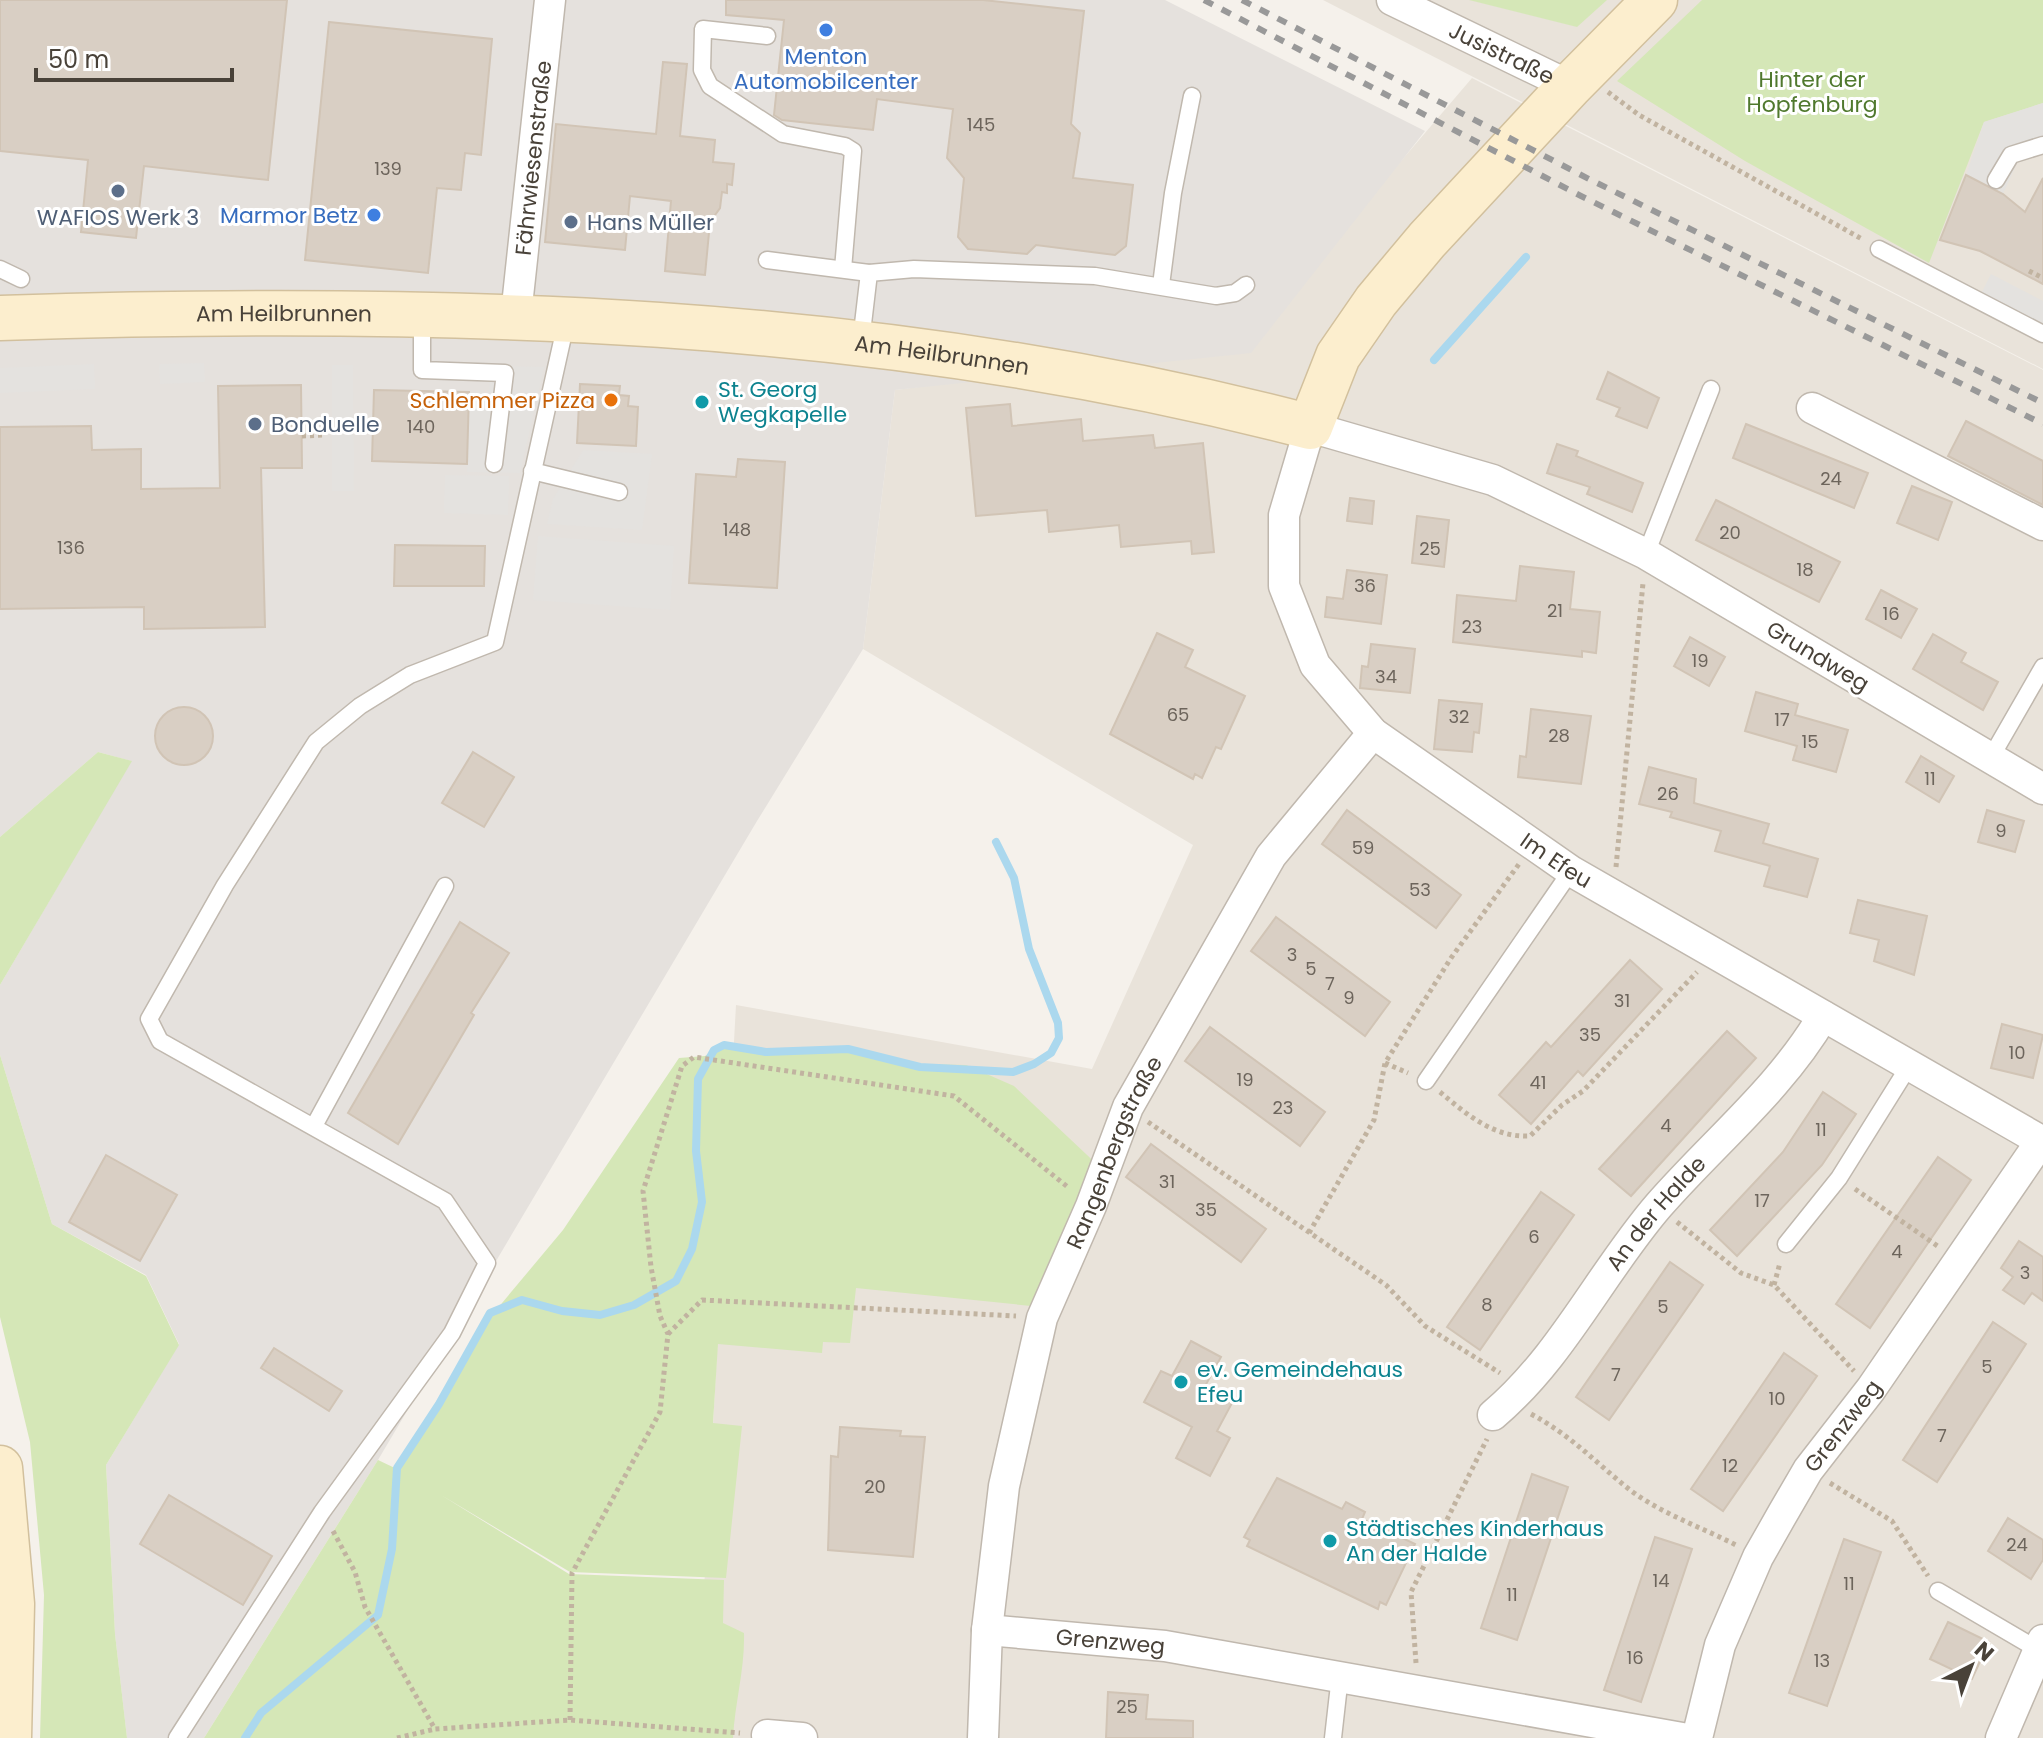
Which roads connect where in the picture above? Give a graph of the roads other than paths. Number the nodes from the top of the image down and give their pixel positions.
1 (550, 0) edge
2 (1392, 0) edge
3 (1655, 0) edge
4 (767, 36) dead end
5 (1570, 86) junction
6 (1192, 96) dead end
7 (2043, 145) edge
8 (1996, 180) dead end
9 (1879, 249) road end
10 (767, 260) dead end
11 (0, 269) edge
12 (843, 269) junction
13 (869, 273) junction
14 (21, 279) dead end
15 (1161, 285) junction
16 (1246, 285) dead end
17 (422, 314) junction
18 (516, 315) junction
19 (567, 317) junction
20 (0, 318) edge
21 (2043, 334) edge
22 (860, 343) junction
23 (1711, 389) dead end
24 (1812, 408) dead end
25 (1310, 427) junction
26 (494, 464) dead end
27 (532, 471) junction
28 (619, 492) dead end
29 (2043, 525) edge
30 (1646, 554) junction
31 (2043, 667) edge
32 (1373, 733) junction
33 (1990, 759) junction
34 (2043, 789) edge
35 (1571, 871) junction
36 (445, 886) dead end
37 (1823, 1016) junction
38 (1909, 1066) junction
39 (1426, 1081) road end
40 (314, 1126) junction
41 (2042, 1142) edge
42 (1786, 1244) dead end
43 (1509, 1402) road end
44 (0, 1468) edge
45 (1938, 1591) road end
46 (987, 1630) junction
47 (2040, 1645) edge
48 (1340, 1676) junction
49 (767, 1735) road end
50 (9, 1738) edge
51 (177, 1738) edge
52 (802, 1738) edge
53 (983, 1738) edge
54 (1333, 1738) edge
55 (1682, 1738) edge
56 (1697, 1738) edge
57 (2001, 1738) edge

1 - 18 street, Fährwiesenstraße
2 - 5 street, Jusistraße
3 - 5 street
4 - 12 lane
5 - 25 street
6 - 15 lane
7 - 8 lane
9 - 21 lane
10 - 12 lane
11 - 14 lane
12 - 13 lane
13 - 15 lane
13 - 22 lane
15 - 16 lane
17 - 18 street, Am Heilbrunnen
17 - 20 street, Am Heilbrunnen
17 - 26 lane
18 - 19 street, Am Heilbrunnen
19 - 22 street, Am Heilbrunnen
19 - 27 lane
22 - 25 street, Am Heilbrunnen
23 - 30 lane
24 - 29 street
25 - 30 street, Grundweg
25 - 32 street, Im Efeu
27 - 28 lane
27 - 40 lane
30 - 33 street, Grundweg
31 - 33 lane
32 - 35 street, Im Efeu
32 - 46 street, Rangenbergstraße
33 - 34 street, Grundweg
35 - 37 street, Im Efeu
35 - 39 lane
36 - 40 lane
37 - 38 street, Im Efeu
37 - 43 street, An der Halde
38 - 41 street, Im Efeu
38 - 42 lane
40 - 51 lane
41 - 56 street, Grenzweg
44 - 50 street
45 - 47 lane
46 - 48 street, Grenzweg
46 - 53 street
47 - 57 street
48 - 54 lane
48 - 55 street, Grenzweg
49 - 52 street

